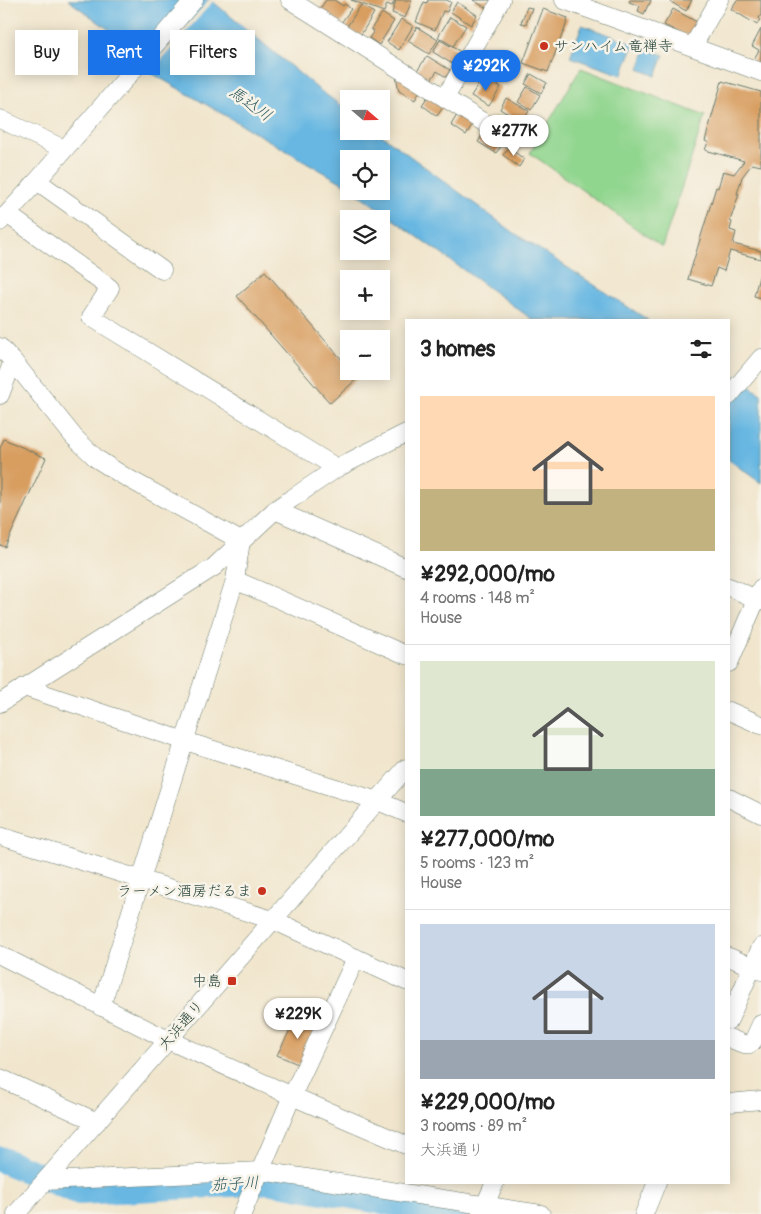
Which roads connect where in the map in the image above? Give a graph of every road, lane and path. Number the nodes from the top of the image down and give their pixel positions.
1 (194, 0) edge
2 (290, 0) edge
3 (501, 0) edge
4 (564, 0) edge
5 (719, 0) edge
6 (693, 46) junction
7 (761, 72) edge
8 (445, 98) junction
9 (0, 119) edge
10 (510, 139) dead end
11 (64, 149) junction
12 (37, 181) junction
13 (4, 218) edge
14 (162, 270) dead end
15 (0, 347) edge
16 (761, 358) edge
17 (13, 361) junction
18 (0, 395) edge
19 (730, 395) edge
20 (402, 439) edge
21 (337, 468) junction
22 (275, 510) junction
23 (241, 542) junction
24 (405, 568) edge
25 (235, 580) junction
26 (730, 587) edge
27 (760, 596) edge
28 (405, 655) edge
29 (730, 660) edge
30 (24, 687) junction
31 (0, 703) edge
32 (730, 711) edge
33 (761, 725) edge
34 (185, 741) junction
35 (405, 769) edge
36 (730, 798) edge
37 (378, 801) junction
38 (405, 814) edge
39 (761, 814) edge
40 (0, 836) edge
41 (140, 880) junction
42 (273, 920) junction
43 (761, 947) edge
44 (0, 955) edge
45 (730, 956) edge
46 (356, 958) junction
47 (757, 969) edge
48 (405, 981) edge
49 (101, 1007) junction
50 (730, 1018) edge
51 (761, 1024) edge
52 (730, 1038) edge
53 (168, 1040) junction
54 (0, 1078) edge
55 (292, 1096) junction
56 (761, 1100) edge
57 (730, 1103) edge
58 (97, 1122) junction
59 (405, 1145) edge
60 (261, 1171) junction
61 (45, 1181) junction
62 (495, 1184) edge
63 (656, 1184) edge
64 (483, 1209) edge
65 (16, 1214) edge
66 (242, 1214) edge
67 (541, 1214) edge
68 (644, 1214) edge

1 - 11 street
2 - 8 street
3 - 8 street
4 - 6 street
5 - 6 street
6 - 7 street
8 - 10 street
9 - 11 street
11 - 12 street
12 - 13 street
12 - 14 street
13 - 21 street
15 - 17 street
16 - 19 street
17 - 18 street
17 - 23 street
20 - 21 street
21 - 22 street
22 - 23 street
22 - 24 street
23 - 25 street
23 - 30 street
25 - 28 street
25 - 34 street
26 - 27 street
27 - 29 street
30 - 31 street
30 - 34 street
32 - 33 street
34 - 37 street
34 - 41 street
35 - 37 street, 大浜通り
36 - 39 street
37 - 38 street
37 - 42 street, 大浜通り
40 - 41 street
41 - 42 street
41 - 49 street
42 - 46 street
42 - 53 street, 大浜通り
43 - 47 street
44 - 49 street
45 - 47 street
46 - 48 street
46 - 55 street
47 - 50 street
49 - 53 street
51 - 52 street
53 - 55 street
53 - 58 street, 大浜通り
54 - 58 street
55 - 59 street
55 - 60 street
56 - 57 street
58 - 61 street, 大浜通り
60 - 61 street
60 - 64 street
60 - 66 street
61 - 65 street, 大浜通り
62 - 64 street
63 - 68 street
64 - 67 street

